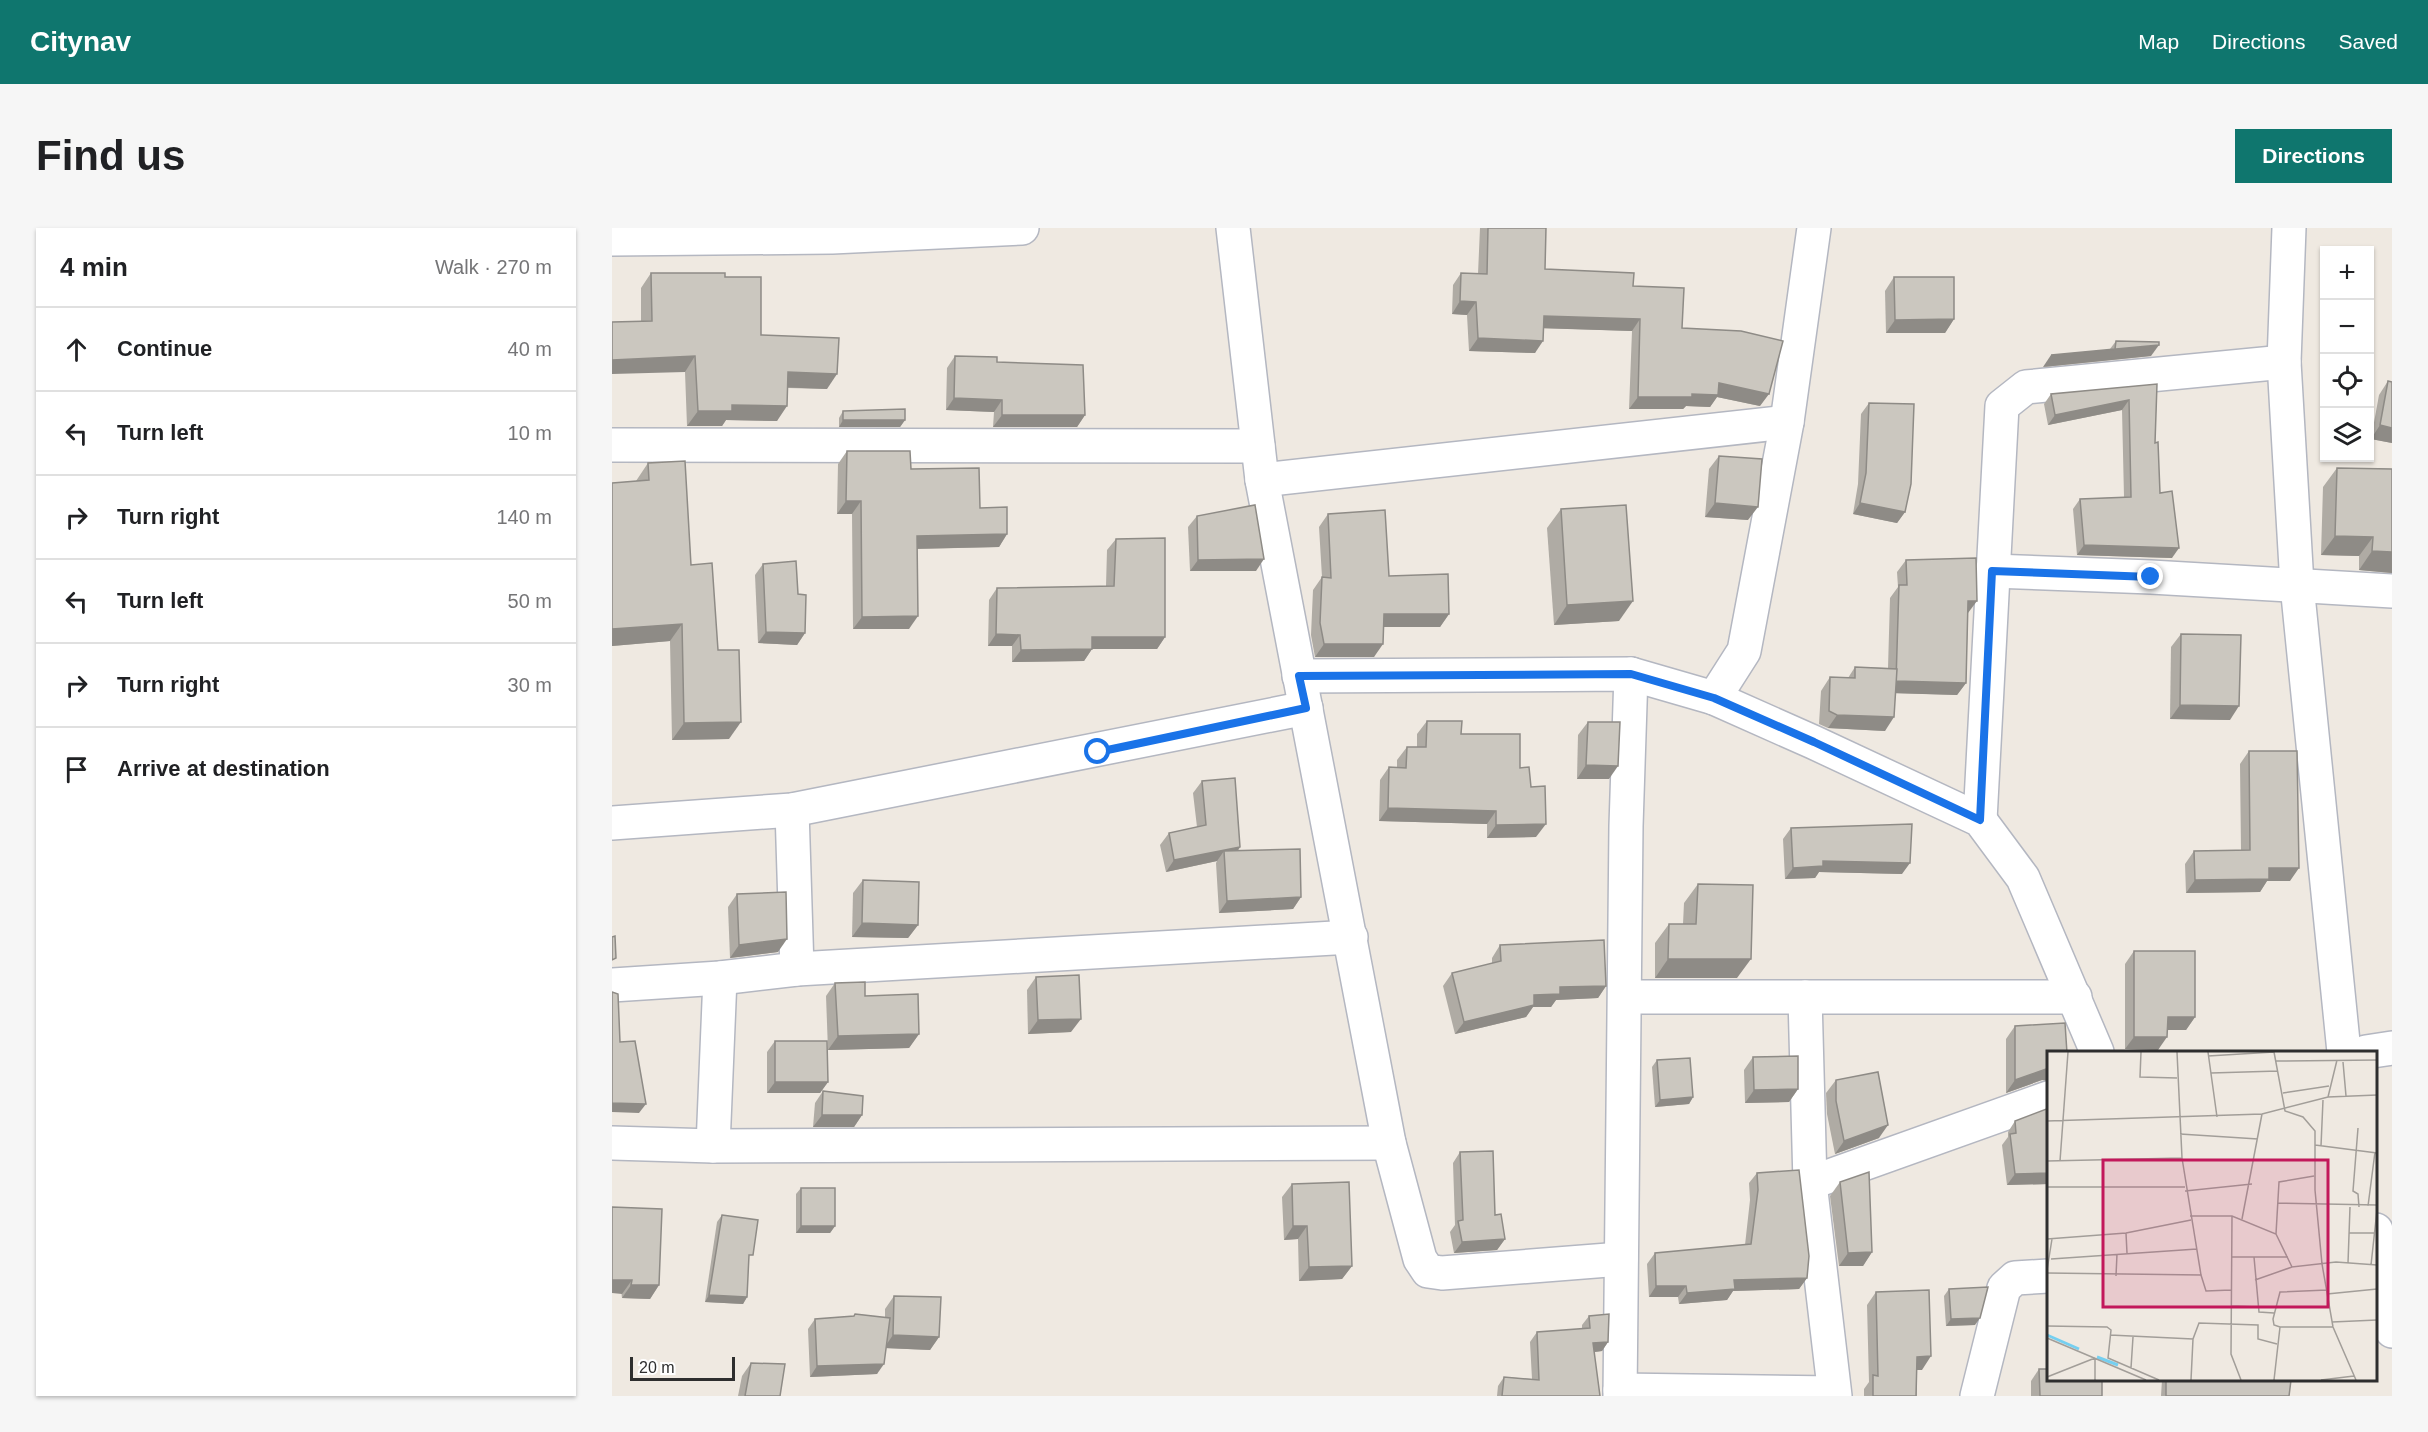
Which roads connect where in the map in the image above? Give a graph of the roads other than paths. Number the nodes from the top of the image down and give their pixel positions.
1 (1022, 228) edge
2 (1233, 228) edge
3 (1814, 228) edge
4 (2289, 228) edge
5 (612, 239) edge
6 (2284, 362) junction
7 (1786, 422) junction
8 (612, 445) edge
9 (1258, 446) junction
10 (1262, 480) junction
11 (1992, 571) junction
12 (2297, 585) junction
13 (2392, 591) edge
14 (1631, 674) junction
15 (1299, 676) junction
16 (1714, 698) junction
17 (1306, 708) junction
18 (792, 810) junction
19 (1980, 820) junction
20 (612, 823) edge
21 (1351, 937) junction
22 (797, 969) junction
23 (720, 978) junction
24 (612, 985) edge
25 (1626, 997) junction
26 (1805, 997) junction
27 (2075, 997) junction
28 (2392, 1048) edge
29 (2096, 1051) edge
30 (2344, 1051) edge
31 (2376, 1051) edge
32 (2047, 1099) edge
33 (612, 1143) edge
34 (1389, 1143) junction
35 (713, 1146) junction
36 (1809, 1183) junction
37 (2377, 1249) edge
38 (1621, 1259) junction
39 (2047, 1276) edge
40 (2389, 1290) edge
41 (2392, 1331) edge
42 (1620, 1393) edge
43 (1835, 1395) edge
44 (1977, 1396) edge

1 - 5 street
2 - 9 street
3 - 7 street
4 - 6 street
6 - 11 street
6 - 12 street
7 - 10 street
7 - 16 street
8 - 9 street
9 - 10 street
10 - 15 street
11 - 12 street
11 - 19 street
12 - 13 street
12 - 30 street
14 - 15 street
14 - 16 street
14 - 25 street
15 - 17 street
16 - 19 street
17 - 18 street
17 - 21 street
18 - 20 street
18 - 22 street
19 - 27 street
21 - 22 street
21 - 34 street
22 - 23 street
23 - 24 street
23 - 35 street
25 - 26 street
25 - 38 street
26 - 27 street
26 - 36 street
27 - 29 street
28 - 31 street
32 - 36 street
33 - 35 street
34 - 35 street
34 - 38 street
36 - 43 street
37 - 40 street
38 - 42 street
39 - 44 street
40 - 41 street
42 - 43 street

